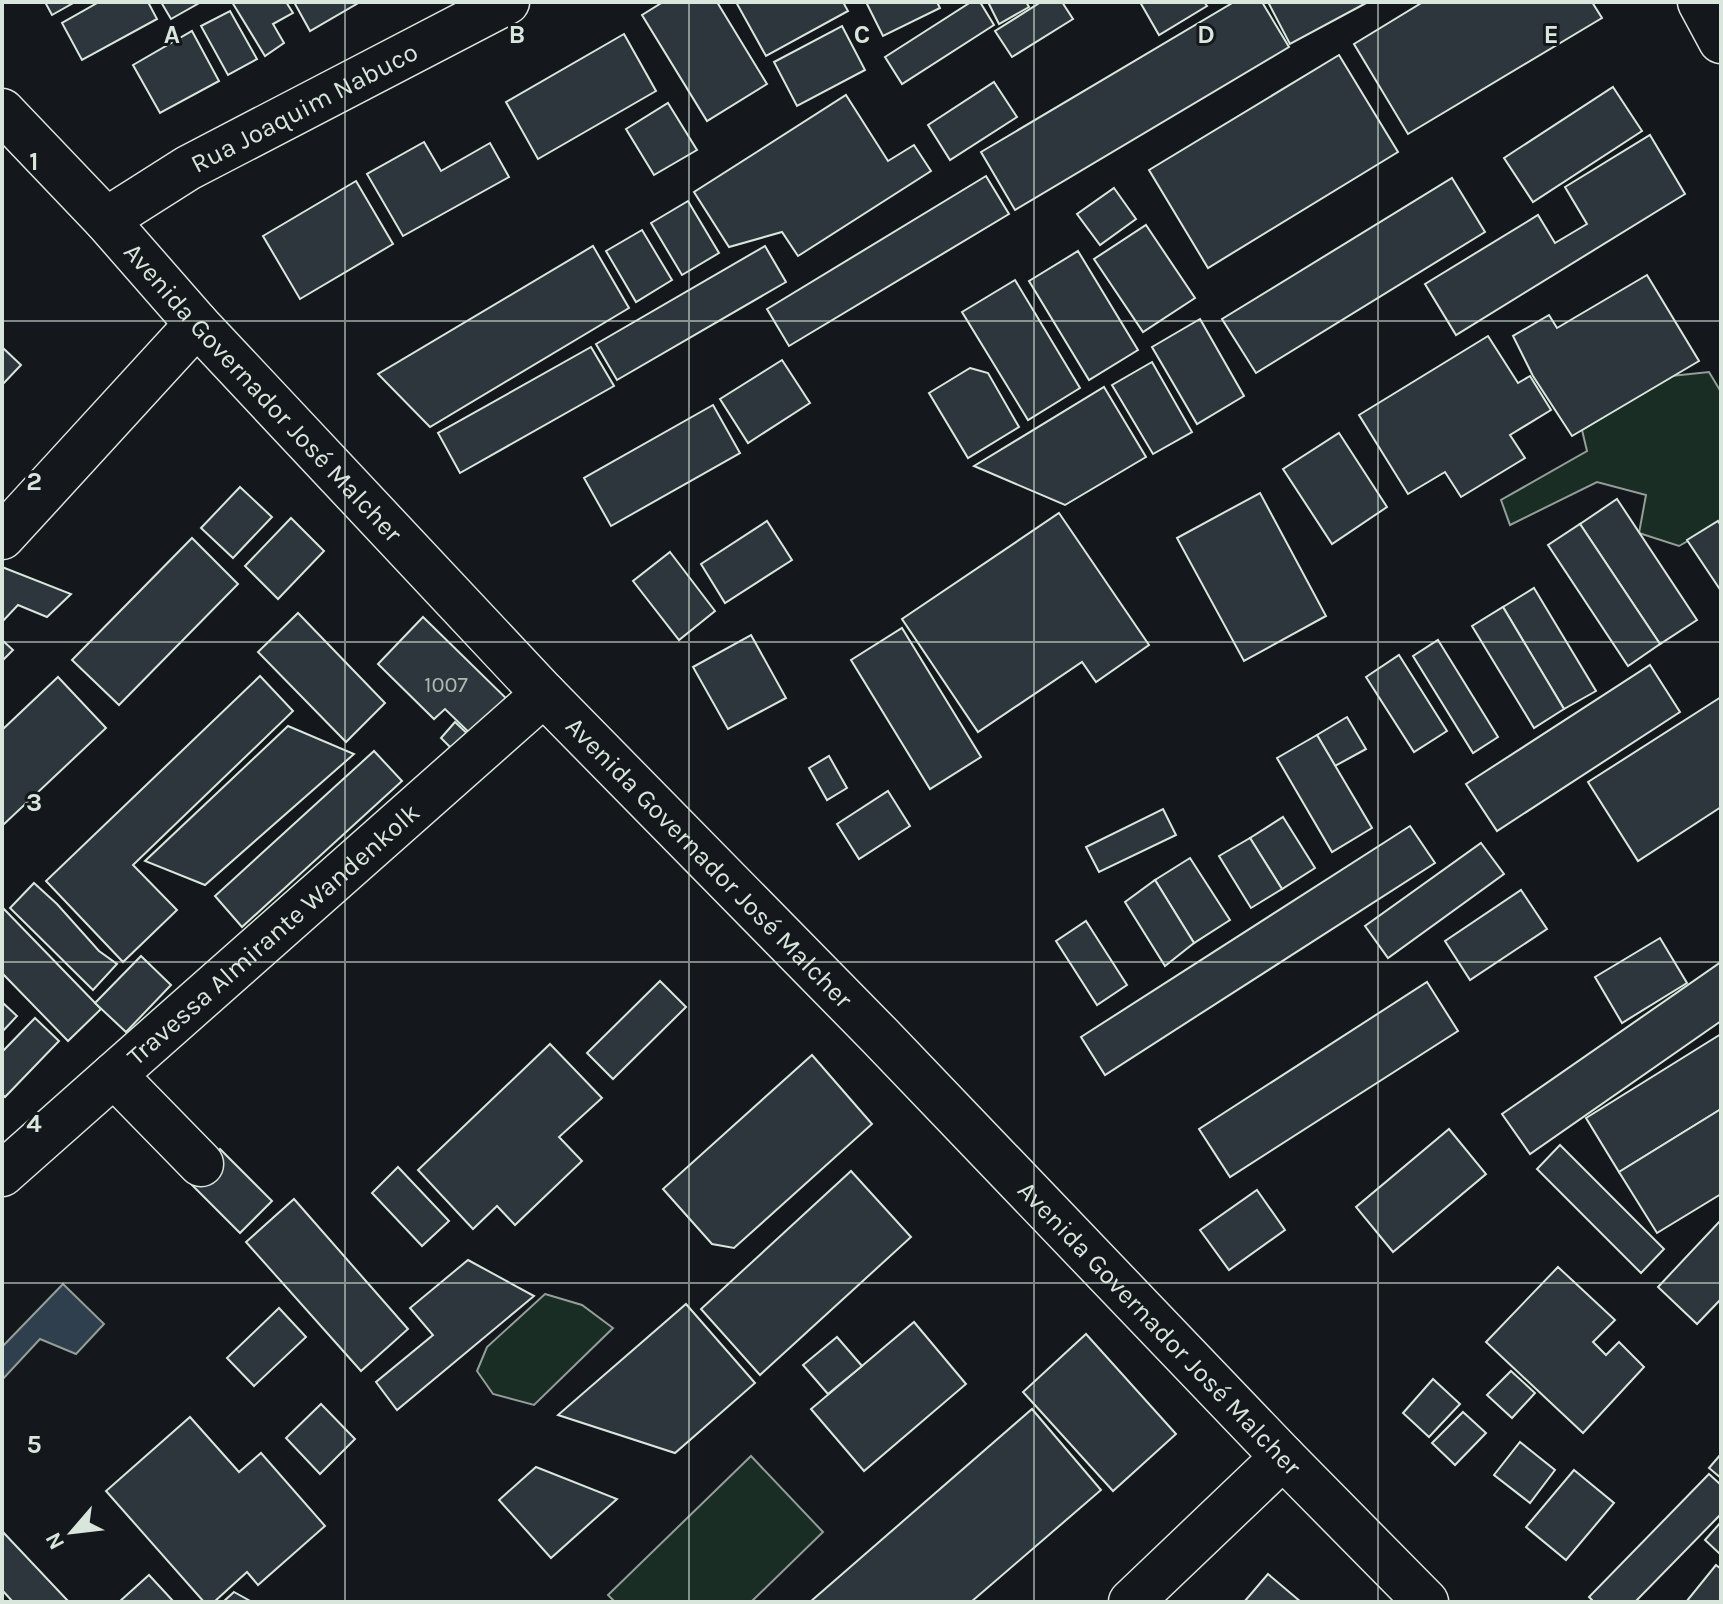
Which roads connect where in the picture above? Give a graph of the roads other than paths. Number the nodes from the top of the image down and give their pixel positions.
1 (507, 2) edge
2 (1700, 2) edge
3 (1721, 41) edge
4 (2, 111) edge
5 (106, 220) junction
6 (197, 324) junction
7 (2, 537) edge
8 (544, 694) junction
9 (114, 1075) junction
10 (201, 1164) dead end
11 (2, 1174) edge
12 (1283, 1457) junction
13 (1131, 1602) edge
14 (1426, 1602) edge

1 - 5 main road, Rua Joaquim Nabuco
2 - 3 main road
4 - 5 main road, Avenida Governador José Malcher
5 - 6 main road, Avenida Governador José Malcher
6 - 7 main road
6 - 8 main road, Avenida Governador José Malcher
8 - 9 main road, Travessa Almirante Wandenkolk
8 - 12 main road, Avenida Governador José Malcher
9 - 10 main road
9 - 11 main road, Travessa Almirante Wandenkolk
12 - 13 main road
12 - 14 main road, Avenida Governador José Malcher

